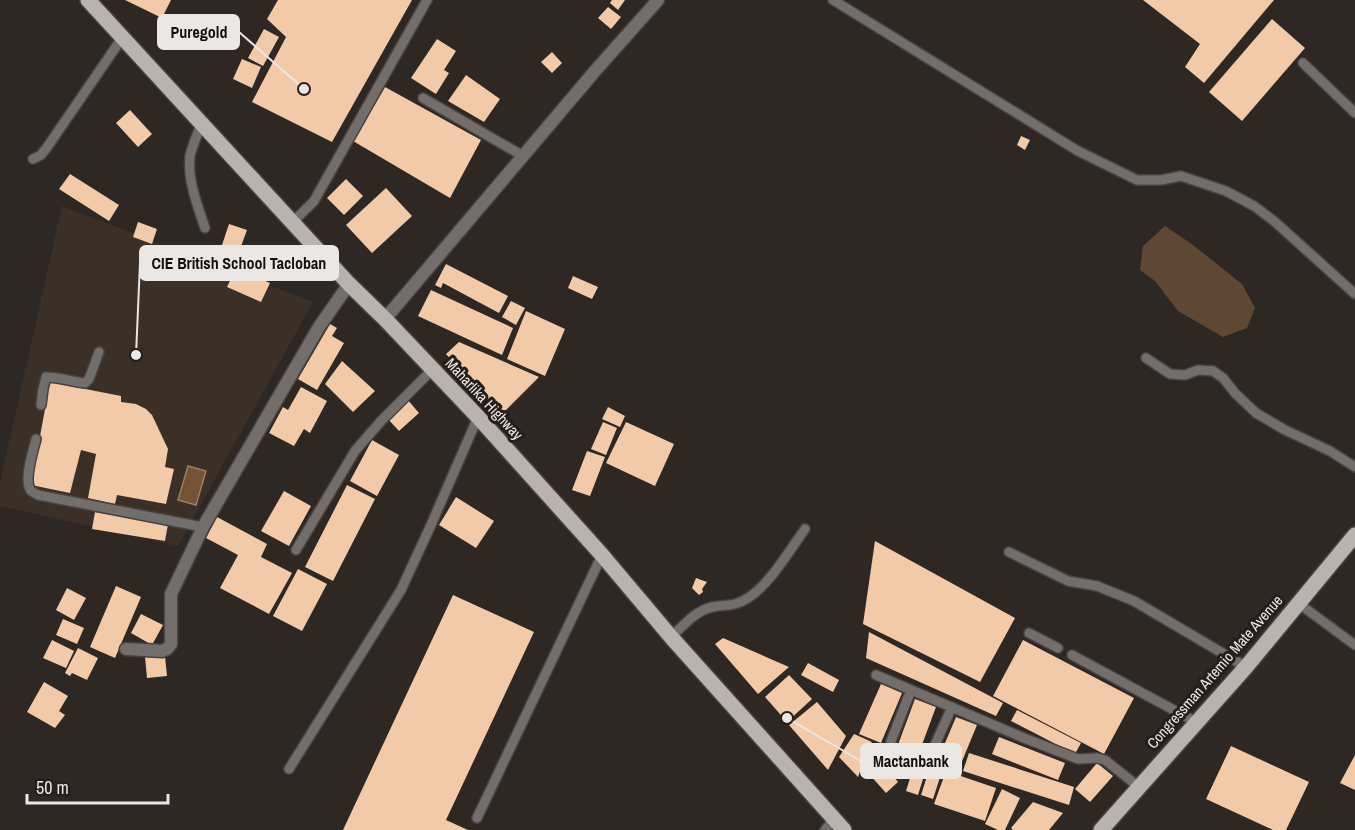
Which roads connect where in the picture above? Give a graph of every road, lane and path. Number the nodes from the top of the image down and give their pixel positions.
1 (88, 0) edge
2 (427, 0) edge
3 (658, 0) edge
4 (832, 0) edge
5 (122, 38) junction
6 (1303, 63) dead end
7 (423, 98) dead end
8 (1355, 112) edge
9 (201, 124) junction
10 (523, 156) junction
11 (33, 159) dead end
12 (292, 222) junction
13 (205, 228) dead end
14 (349, 284) junction
15 (1355, 294) edge
16 (385, 319) junction
17 (99, 352) dead end
18 (1146, 358) dead end
19 (432, 370) junction
20 (41, 405) dead end
21 (478, 417) junction
22 (36, 440) dead end
23 (1355, 467) edge
24 (203, 526) junction
25 (806, 529) dead end
26 (1355, 535) edge
27 (296, 550) dead end
28 (1010, 552) dead end
29 (602, 555) junction
30 (1298, 603) junction
31 (1029, 633) dead end
32 (671, 637) junction
33 (1355, 645) edge
34 (1058, 648) dead end
35 (126, 649) dead end
36 (1072, 655) dead end
37 (1246, 667) junction
38 (876, 675) dead end
39 (911, 690) junction
40 (952, 707) junction
41 (1196, 722) junction
42 (891, 741) dead end
43 (934, 747) dead end
44 (289, 769) dead end
45 (1139, 787) junction
46 (477, 818) dead end
47 (834, 826) edge
48 (1101, 830) edge

1 - 5 main road, Maharlika Highway
2 - 12 lane
3 - 10 street
4 - 15 lane
5 - 9 main road, Maharlika Highway
5 - 11 lane
6 - 8 lane
7 - 10 lane
9 - 12 main road, Maharlika Highway
9 - 13 lane
10 - 16 street
12 - 14 main road, Maharlika Highway
14 - 16 main road, Maharlika Highway
14 - 24 street
16 - 19 main road, Maharlika Highway
17 - 20 lane
18 - 23 lane
19 - 21 main road, Maharlika Highway
19 - 27 lane
21 - 29 main road, Maharlika Highway
21 - 44 lane
22 - 24 lane
24 - 35 street
25 - 32 lane
26 - 30 main road, Congressman Artemio Mate Avenue
28 - 37 lane
29 - 32 main road, Maharlika Highway
29 - 46 lane
30 - 33 lane
30 - 37 main road, Congressman Artemio Mate Avenue
31 - 34 lane
32 - 47 main road, Maharlika Highway
36 - 41 lane
37 - 41 main road, Congressman Artemio Mate Avenue
38 - 39 lane
39 - 40 lane
39 - 42 lane
40 - 43 lane
40 - 45 lane
41 - 45 main road, Congressman Artemio Mate Avenue
45 - 48 main road, Congressman Artemio Mate Avenue

